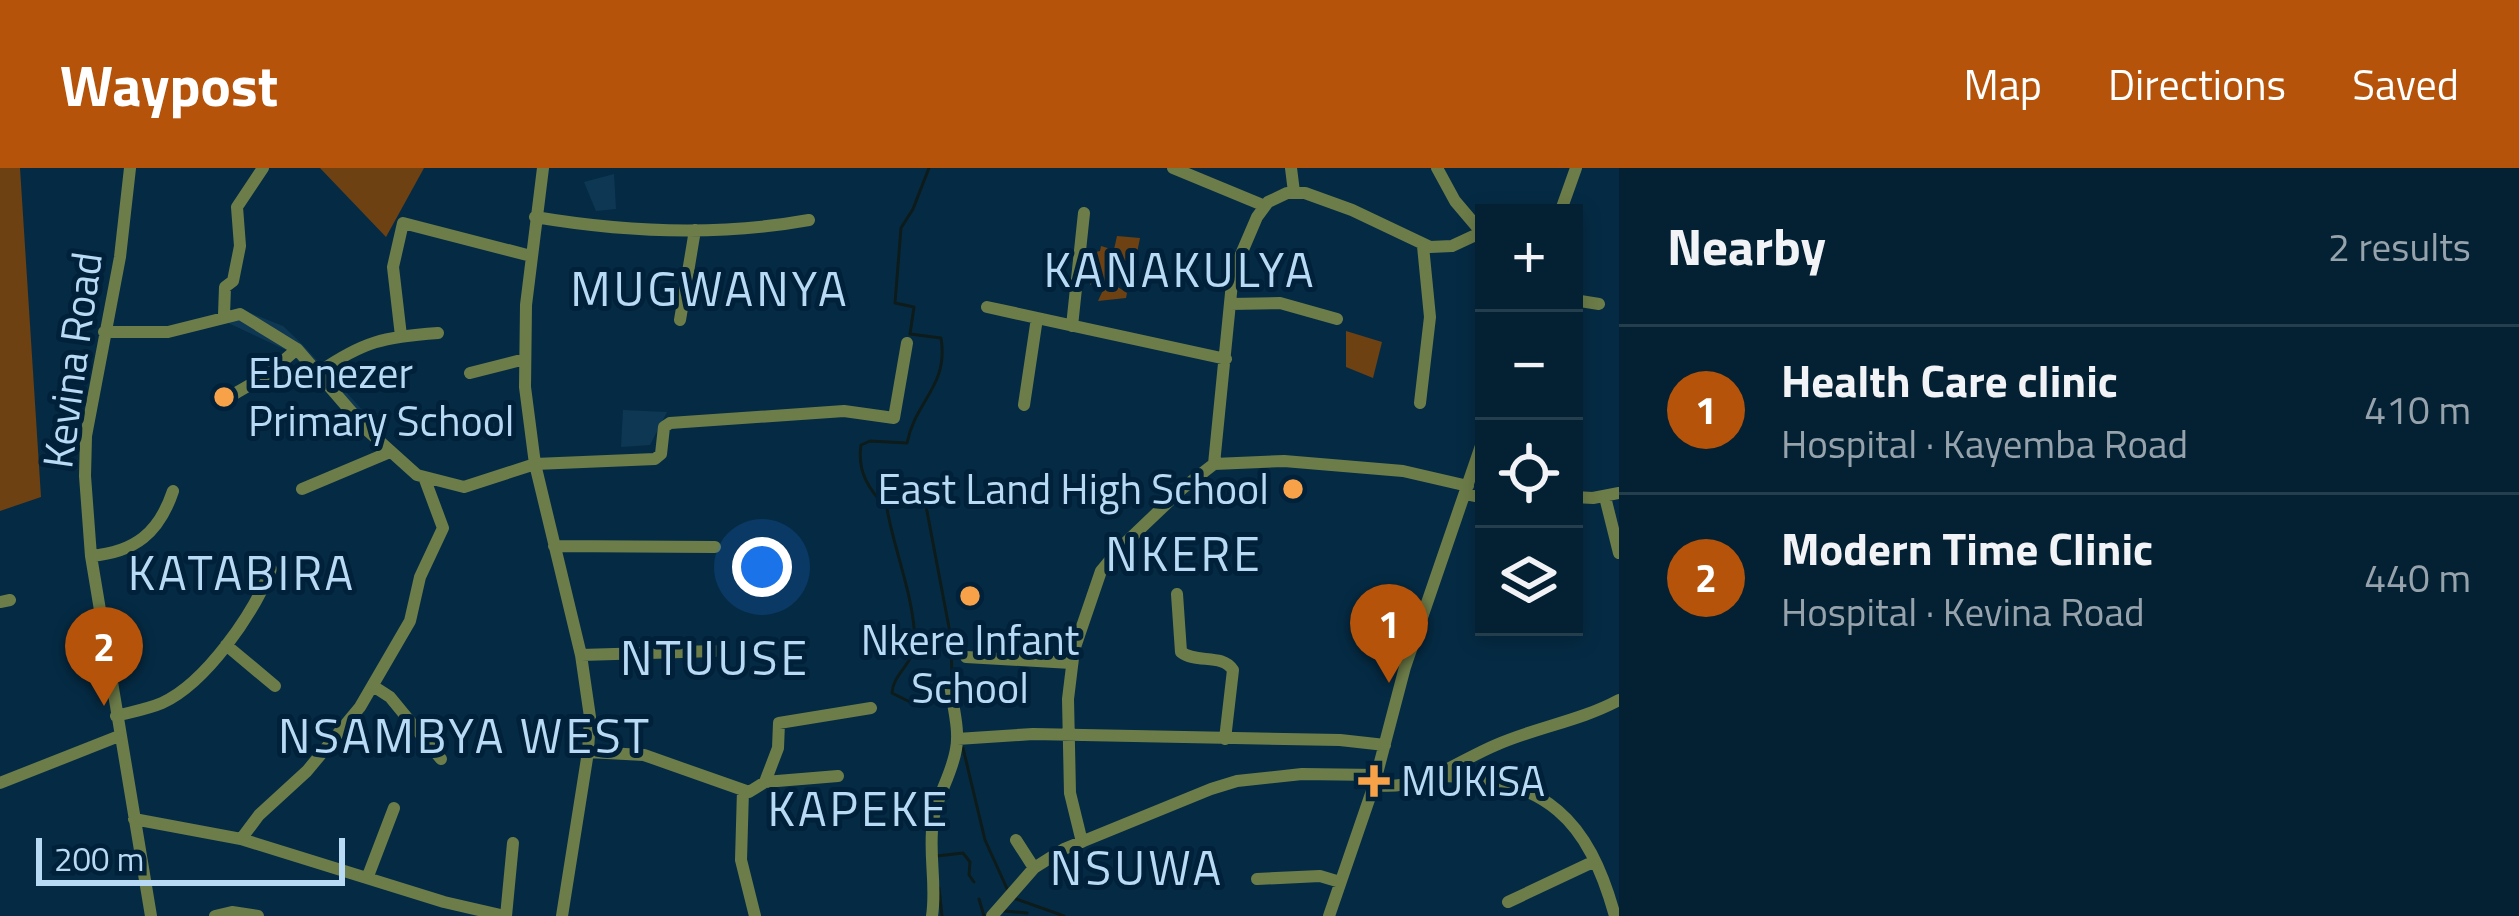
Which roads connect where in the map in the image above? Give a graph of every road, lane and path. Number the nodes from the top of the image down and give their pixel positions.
1 (130, 168) edge
2 (263, 168) edge
3 (543, 168) edge
4 (1173, 168) edge
5 (1291, 168) edge
6 (1437, 168) edge
7 (1576, 168) edge
8 (1294, 192) junction
9 (1563, 204) edge
10 (1265, 206) junction
11 (1084, 213) dead end
12 (535, 217) junction
13 (809, 220) dead end
14 (1475, 224) edge
15 (695, 230) junction
16 (1475, 237) edge
17 (1423, 246) junction
18 (531, 256) junction
19 (1583, 301) edge
20 (1230, 304) junction
21 (1599, 304) dead end
22 (987, 308) dead end
23 (224, 315) junction
24 (1036, 318) junction
25 (1337, 319) dead end
26 (680, 320) dead end
27 (1072, 326) junction
28 (104, 332) junction
29 (439, 333) dead end
30 (401, 335) junction
31 (907, 343) dead end
32 (297, 349) junction
33 (525, 359) junction
34 (1226, 359) junction
35 (319, 372) junction
36 (470, 373) dead end
37 (222, 401) dead end
38 (1420, 403) dead end
39 (1024, 405) dead end
40 (390, 452) junction
41 (536, 464) junction
42 (1214, 464) junction
43 (1475, 465) edge
44 (424, 477) junction
45 (302, 489) dead end
46 (1467, 490) junction
47 (172, 491) dead end
48 (1475, 494) edge
49 (1612, 495) edge
50 (554, 546) junction
51 (715, 547) dead end
52 (1619, 553) edge
53 (91, 556) junction
54 (271, 569) dead end
55 (1177, 594) dead end
56 (226, 645) junction
57 (715, 651) dead end
58 (580, 656) junction
59 (966, 657) dead end
60 (1071, 663) junction
61 (950, 683) dead end
62 (275, 686) dead end
63 (374, 686) junction
64 (1619, 700) edge
65 (871, 708) dead end
66 (116, 716) junction
67 (1068, 735) junction
68 (119, 736) junction
69 (957, 739) junction
70 (1225, 740) junction
71 (1385, 745) junction
72 (589, 752) junction
73 (441, 759) dead end
74 (838, 776) dead end
75 (1442, 776) junction
76 (1376, 780) junction
77 (765, 782) junction
78 (0, 783) edge
79 (742, 790) junction
80 (394, 808) dead end
81 (134, 818) junction
82 (241, 839) junction
83 (1016, 839) dead end
84 (1082, 842) junction
85 (513, 843) dead end
86 (1595, 861) junction
87 (1034, 868) junction
88 (368, 876) junction
89 (1257, 879) dead end
90 (1340, 881) junction
91 (444, 902) junction
92 (1508, 902) dead end
93 (1616, 908) edge
94 (151, 916) edge
95 (215, 916) edge
96 (258, 916) edge
97 (436, 916) edge
98 (505, 916) edge
99 (562, 916) edge
100 (755, 916) edge
101 (932, 916) edge
102 (992, 916) edge
103 (1329, 916) edge

1 - 28 street, Kevina Road
2 - 23 street
3 - 12 street
4 - 10 street
5 - 8 street
6 - 14 street
7 - 9 street
8 - 10 street
8 - 17 street
10 - 20 street
11 - 27 street
12 - 15 street
12 - 18 street
13 - 15 street
15 - 26 street
16 - 17 street
17 - 38 street
18 - 30 street
18 - 33 street
19 - 21 street
20 - 25 street
20 - 34 street
22 - 24 street
23 - 28 street
23 - 32 street
24 - 27 street
24 - 39 street
27 - 34 street
28 - 53 street, Kevina Road
29 - 30 street
30 - 35 street
31 - 41 street
32 - 35 street
32 - 37 street
33 - 36 street
33 - 41 street
34 - 42 street
35 - 40 street
40 - 44 street
40 - 45 street
41 - 44 street
41 - 50 street
42 - 46 street
42 - 60 street
43 - 46 street
44 - 63 street
46 - 48 street
46 - 71 street
47 - 53 street
49 - 52 street
50 - 51 street
50 - 58 street
53 - 66 street, Kevina Road
54 - 56 street
55 - 70 street
56 - 62 street
56 - 66 street
57 - 58 street
58 - 72 street
59 - 60 street
60 - 67 street
61 - 69 street
63 - 73 street
63 - 82 street
64 - 75 street
65 - 77 street
66 - 68 street, Kevina Road
67 - 69 street
67 - 70 street
67 - 84 street
68 - 78 street
68 - 81 street, Kevina Road
69 - 101 street
70 - 71 street
71 - 76 street
72 - 79 street
72 - 99 street
74 - 77 street
75 - 76 street
75 - 86 street
76 - 84 street
76 - 90 street
77 - 79 street
79 - 100 street
80 - 88 street
81 - 82 street
81 - 94 street, Kevina Road
82 - 88 street
83 - 87 street
84 - 87 street
85 - 98 street
86 - 92 street
86 - 93 street
87 - 102 street
88 - 91 street
89 - 90 street
90 - 103 street
91 - 97 street
91 - 98 street
95 - 96 street

